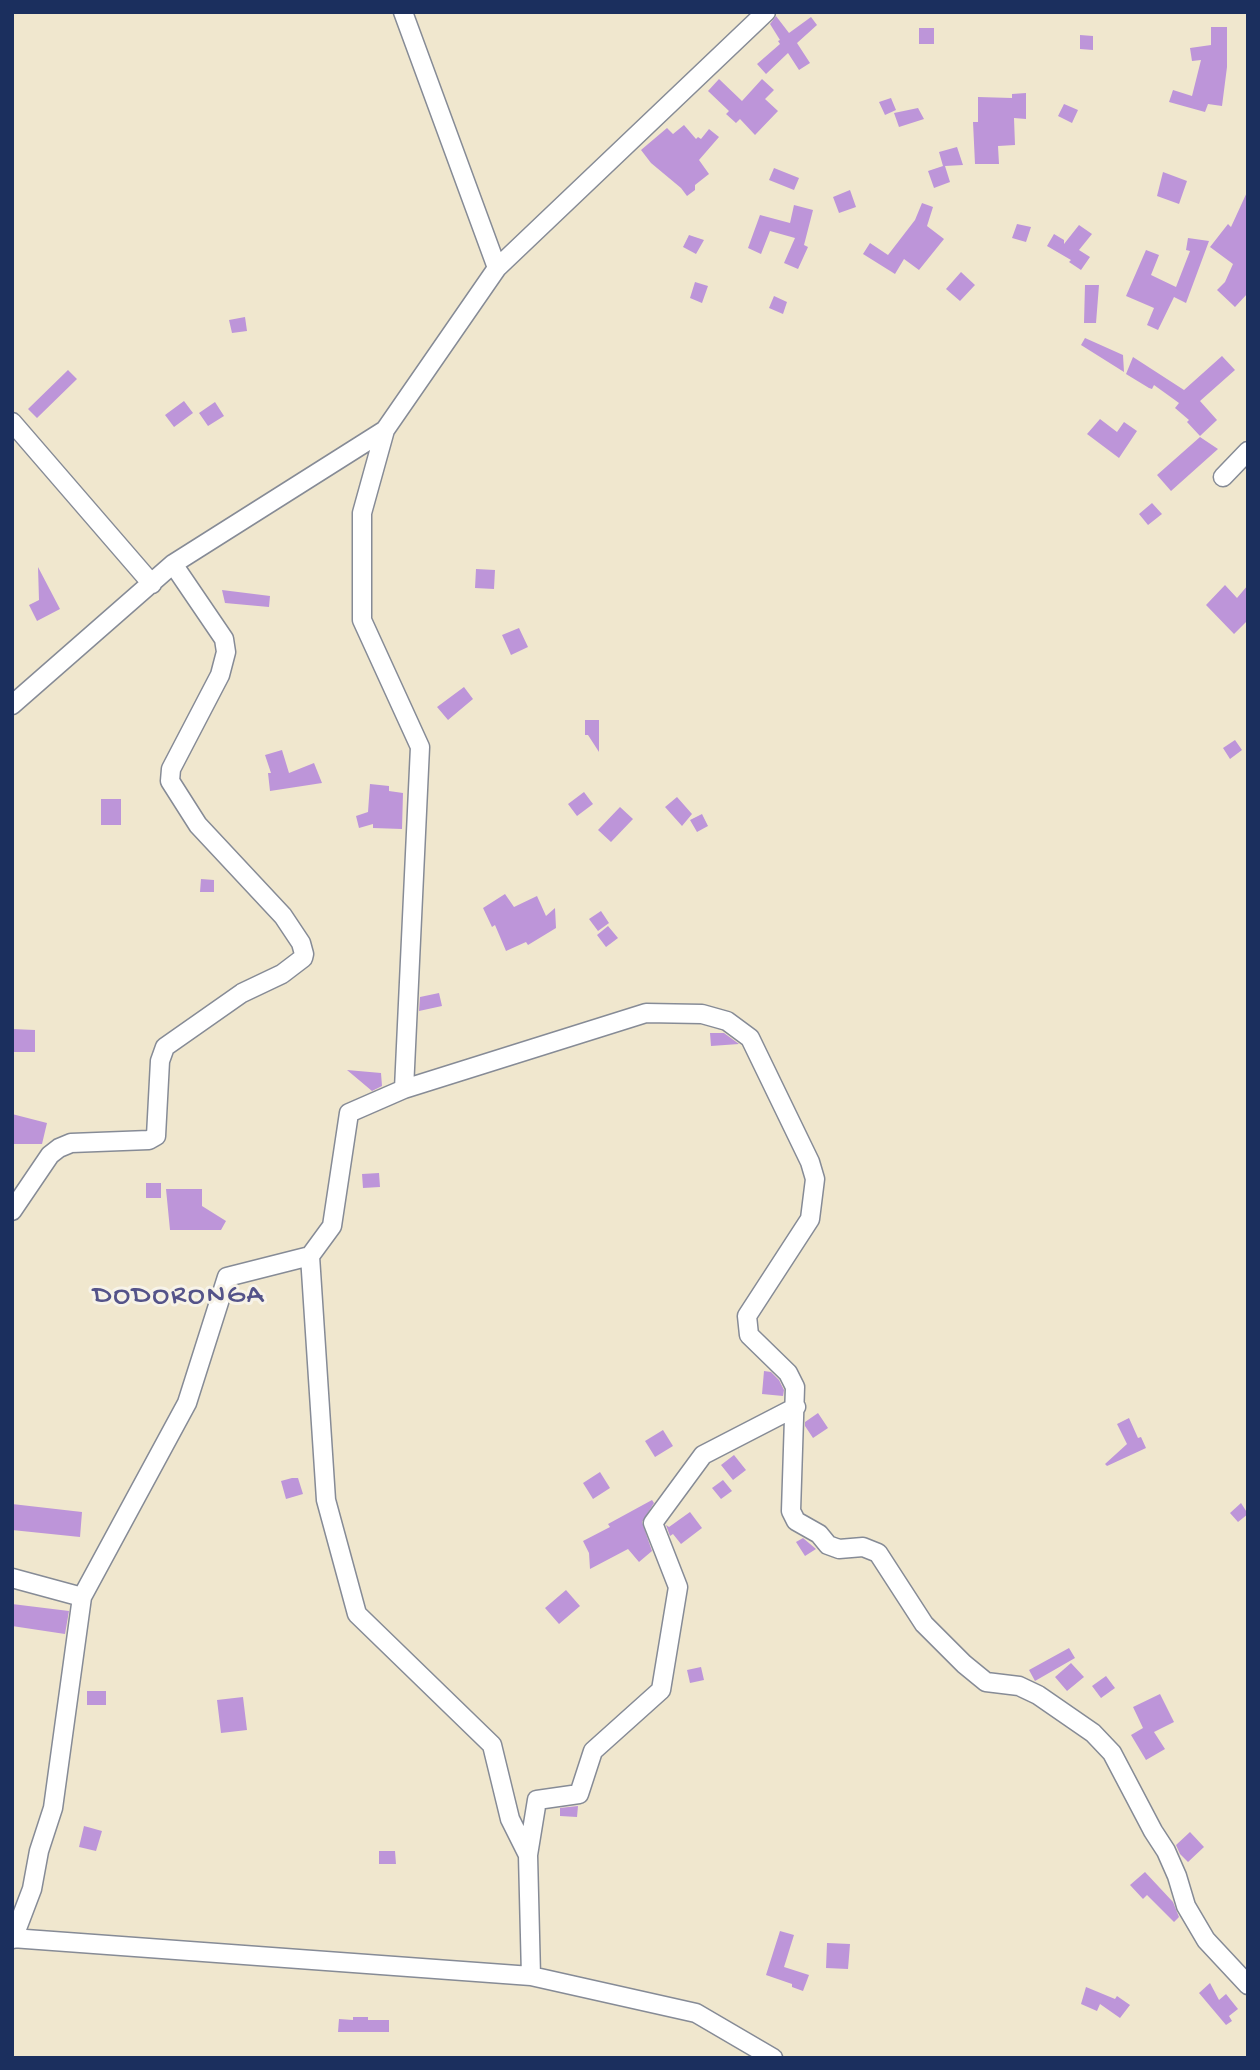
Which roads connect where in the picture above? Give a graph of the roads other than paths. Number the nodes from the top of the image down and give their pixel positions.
1 (403, 12) edge
2 (766, 12) edge
3 (497, 268) junction
4 (12, 422) edge
5 (385, 430) junction
6 (1248, 451) edge
7 (1223, 477) dead end
8 (173, 564) junction
9 (152, 584) junction
10 (12, 705) edge
11 (404, 1089) junction
12 (12, 1212) edge
13 (310, 1255) junction
14 (796, 1407) junction
15 (12, 1578) edge
16 (82, 1597) junction
17 (528, 1855) junction
18 (13, 1938) edge
19 (531, 1976) junction
20 (1248, 1985) edge
21 (773, 2058) edge

1 - 3 street
2 - 3 street
3 - 5 street
4 - 9 street
5 - 8 street
5 - 11 street
6 - 7 street
8 - 9 street
8 - 12 street
9 - 10 street
11 - 13 street
11 - 14 street
13 - 16 street
13 - 17 street
14 - 17 street
14 - 20 street
15 - 16 street
16 - 18 street
17 - 19 street
18 - 19 street
19 - 21 street

